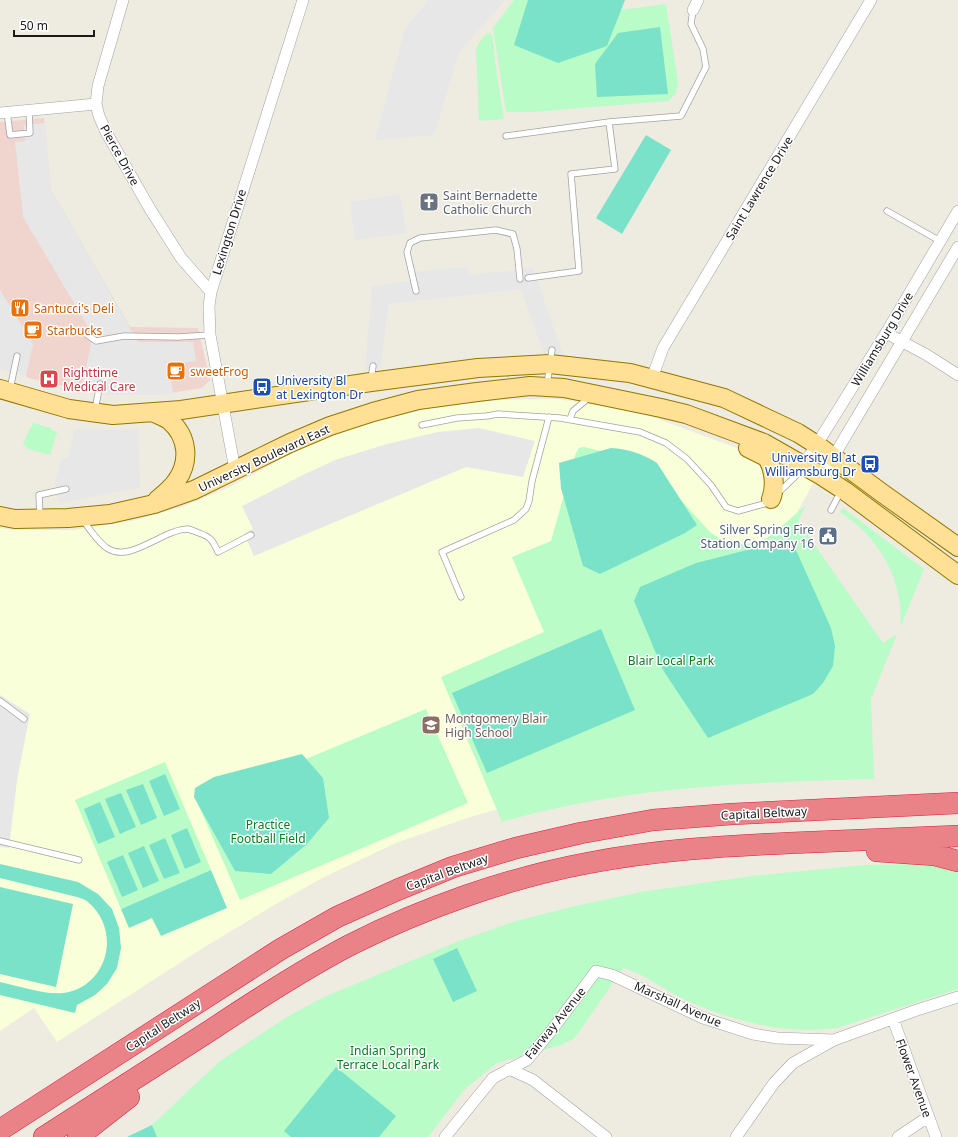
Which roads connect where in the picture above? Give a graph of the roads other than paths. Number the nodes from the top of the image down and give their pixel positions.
1 (123, 0) edge
2 (303, 0) edge
3 (871, 0) edge
4 (695, 5) edge
5 (96, 104) junction
6 (29, 110) junction
7 (4, 113) edge
8 (610, 122) junction
9 (506, 136) dead end
10 (888, 211) dead end
11 (958, 211) edge
12 (940, 241) junction
13 (958, 247) edge
14 (528, 278) dead end
15 (520, 279) dead end
16 (416, 291) dead end
17 (211, 292) junction
18 (886, 333) junction
19 (86, 334) dead end
20 (210, 335) junction
21 (902, 342) junction
22 (17, 356) dead end
23 (551, 357) junction
24 (958, 375) edge
25 (652, 378) junction
26 (100, 384) dead end
27 (547, 388) junction
28 (5, 390) edge
29 (592, 395) junction
30 (223, 404) junction
31 (95, 412) junction
32 (153, 412) junction
33 (549, 417) junction
34 (570, 419) junction
35 (422, 425) dead end
36 (723, 428) junction
37 (817, 444) junction
38 (834, 457) junction
39 (805, 466) junction
40 (235, 470) junction
41 (822, 476) junction
42 (66, 489) dead end
43 (842, 490) junction
44 (771, 499) junction
45 (154, 504) junction
46 (831, 510) dead end
47 (0, 516) edge
48 (81, 517) junction
49 (40, 518) junction
50 (93, 534) junction
51 (251, 535) dead end
52 (98, 545) dead end
53 (958, 547) edge
54 (958, 575) edge
55 (461, 597) dead end
56 (0, 701) edge
57 (24, 719) dead end
58 (958, 803) edge
59 (958, 836) edge
60 (0, 841) edge
61 (732, 846) junction
62 (79, 860) dead end
63 (958, 861) edge
64 (596, 971) joint
65 (958, 997) edge
66 (238, 1012) junction
67 (893, 1019) junction
68 (834, 1040) junction
69 (509, 1069) junction
70 (928, 1117) junction
71 (0, 1130) edge
72 (44, 1137) edge
73 (78, 1137) edge
74 (445, 1137) edge
75 (606, 1137) edge
76 (736, 1137) edge
77 (898, 1137) edge
78 (936, 1137) edge

1 - 5 street, Pierce Drive
2 - 17 street, Lexington Drive
3 - 25 street, Saint Lawrence Drive
4 - 8 lane
5 - 6 street
5 - 17 street, Pierce Drive
6 - 7 street
6 - 7 lane
8 - 9 lane
8 - 14 lane
10 - 12 lane
11 - 12 street, Williamsburg Drive
12 - 18 street, Williamsburg Drive
13 - 21 street, Williamsburg Drive
15 - 16 lane
17 - 20 street, Lexington Drive
18 - 21 street
18 - 37 street, Williamsburg Drive
19 - 20 lane
20 - 30 street, Lexington Drive
21 - 24 street
21 - 38 street, Williamsburg Drive
22 - 28 lane
23 - 25 main road
23 - 27 lane
23 - 30 main road
25 - 37 main road
26 - 31 lane
27 - 29 main road, University Boulevard East
27 - 40 main road, University Boulevard East
28 - 31 main road
29 - 34 lane
29 - 36 main road, University Boulevard East
30 - 32 main road
30 - 40 street, Lexington Drive
31 - 32 main road
32 - 45 main road
33 - 34 lane
33 - 35 lane
33 - 55 lane
34 - 44 lane
36 - 39 main road, University Boulevard East
36 - 44 main road
37 - 38 main road
37 - 39 street, Williamsburg Drive
38 - 41 street, Williamsburg Drive
38 - 53 main road
39 - 41 main road, University Boulevard East
39 - 44 lane
40 - 45 main road, University Boulevard East
41 - 43 main road, University Boulevard East
42 - 49 lane
43 - 46 lane
43 - 54 main road, University Boulevard East
45 - 48 main road, University Boulevard East
47 - 49 main road, University Boulevard East
48 - 49 main road, University Boulevard East
48 - 50 lane
50 - 51 lane
50 - 52 lane
56 - 57 lane
58 - 71 highway, Capital Beltway
59 - 61 highway
60 - 62 lane
61 - 63 highway
61 - 66 highway
64 - 68 street, Marshall Avenue
64 - 69 street, Fairway Avenue
65 - 67 street
66 - 72 highway
66 - 73 highway
67 - 68 street
67 - 70 street, Flower Avenue
68 - 76 street
69 - 74 street, Fairway Avenue
69 - 75 street
70 - 77 street
70 - 78 street, Flower Avenue

